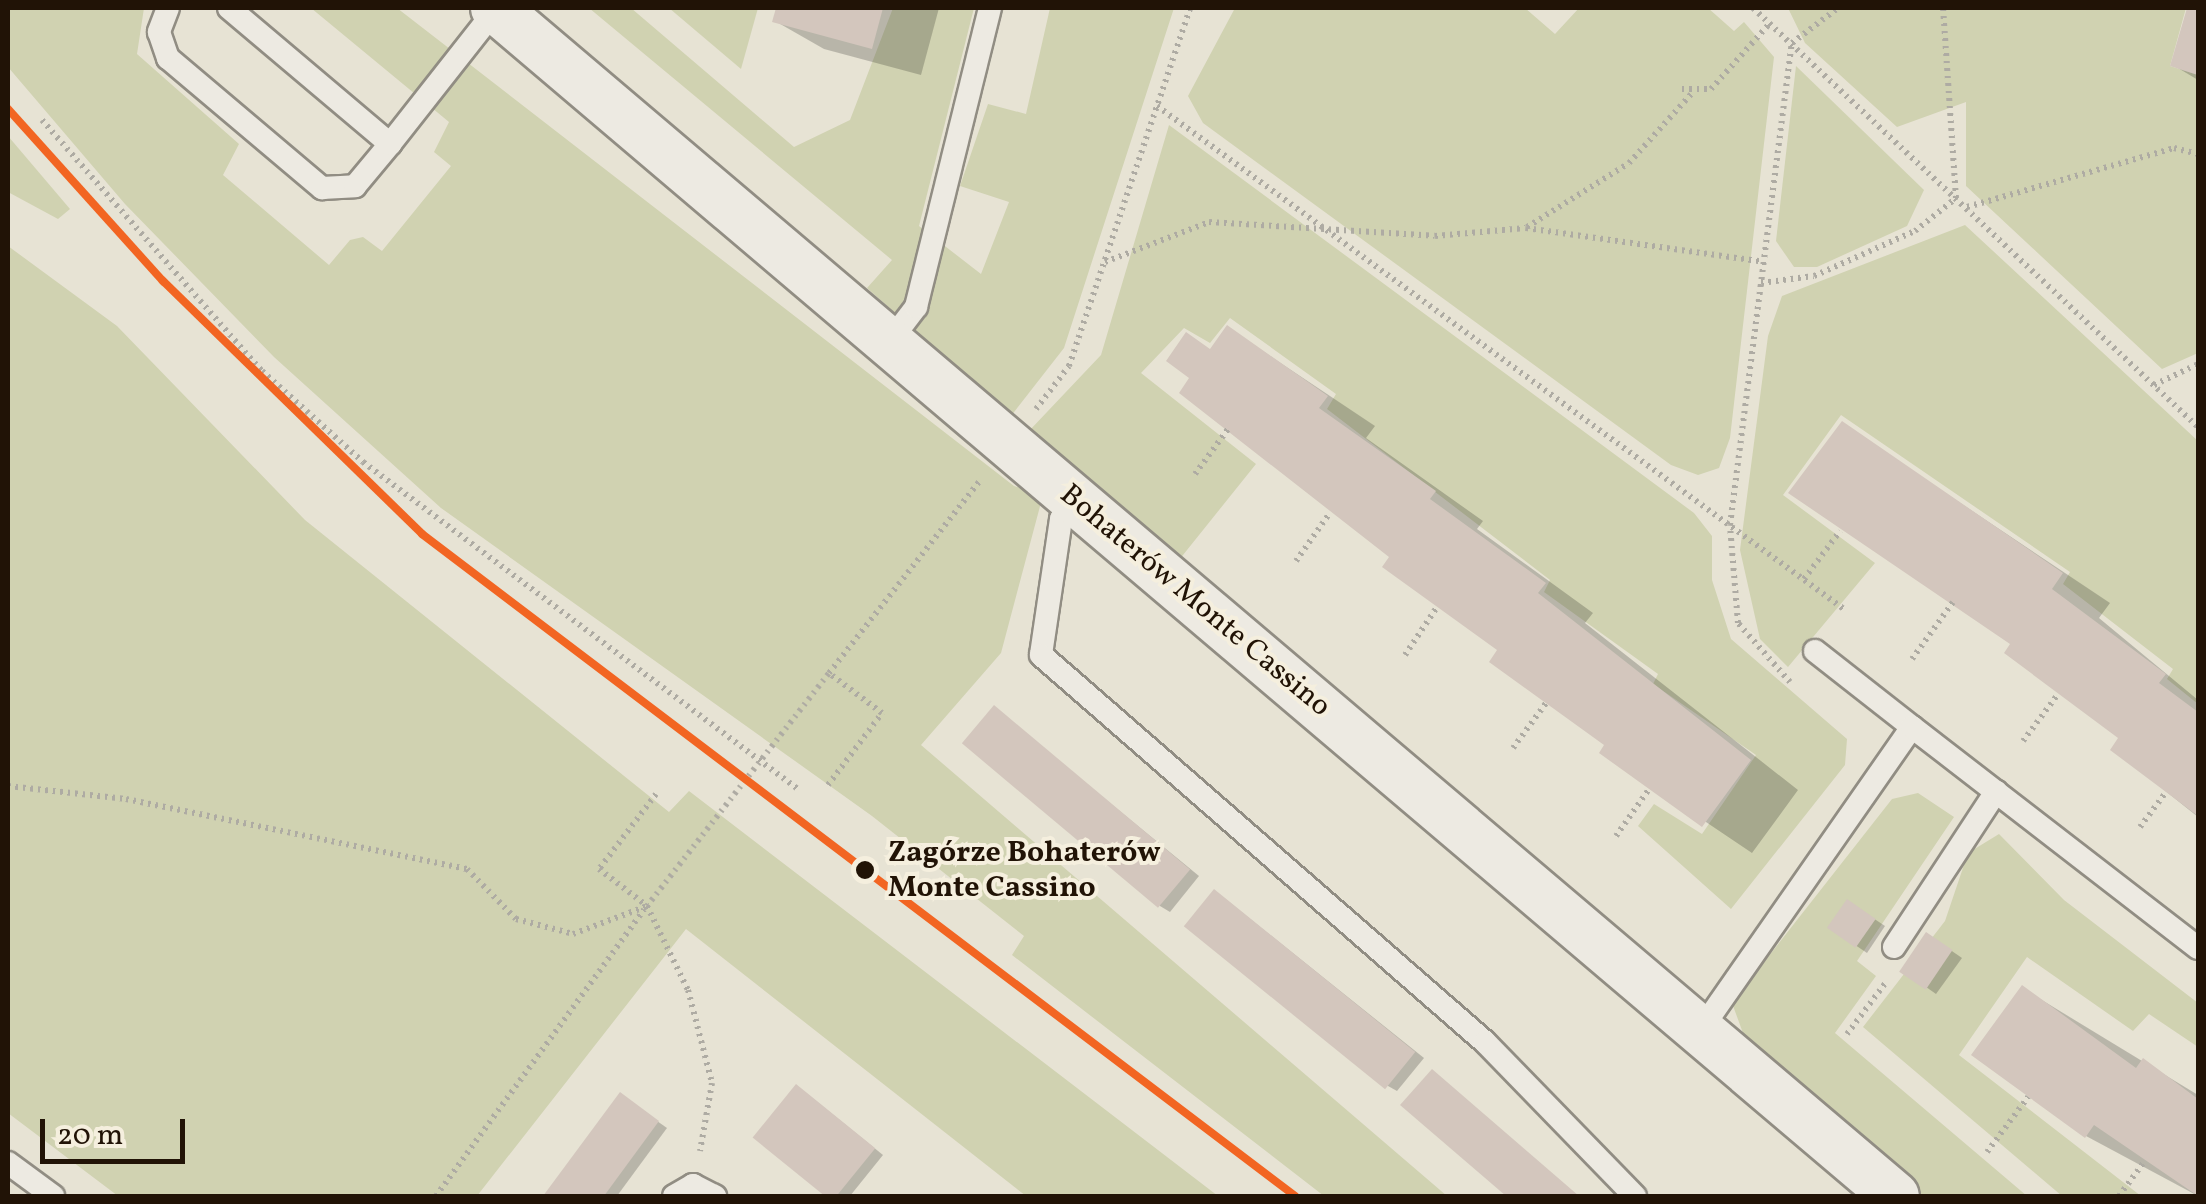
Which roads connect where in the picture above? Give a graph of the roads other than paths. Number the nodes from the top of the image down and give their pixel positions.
1 (168, 8) edge
2 (228, 8) edge
3 (496, 8) edge
4 (990, 8) edge
5 (390, 144) junction
6 (890, 340) junction
7 (1076, 501) junction
8 (1815, 651) dead end
9 (1912, 727) junction
10 (1996, 792) junction
11 (1894, 947) road end
12 (2198, 948) edge
13 (1702, 1028) junction
14 (8, 1163) edge
15 (683, 1191) edge
16 (52, 1196) edge
17 (714, 1196) edge
18 (1636, 1196) edge
19 (1895, 1196) edge

1 - 5 lane
2 - 5 lane
3 - 5 lane
3 - 6 street, Bohaterów Monte Cassino
4 - 6 lane
6 - 7 street, Bohaterów Monte Cassino
7 - 13 street, Bohaterów Monte Cassino
7 - 18 lane
8 - 9 lane
9 - 10 lane
9 - 13 lane
10 - 11 lane
10 - 12 lane
13 - 19 street, Bohaterów Monte Cassino
14 - 16 lane
15 - 17 lane

